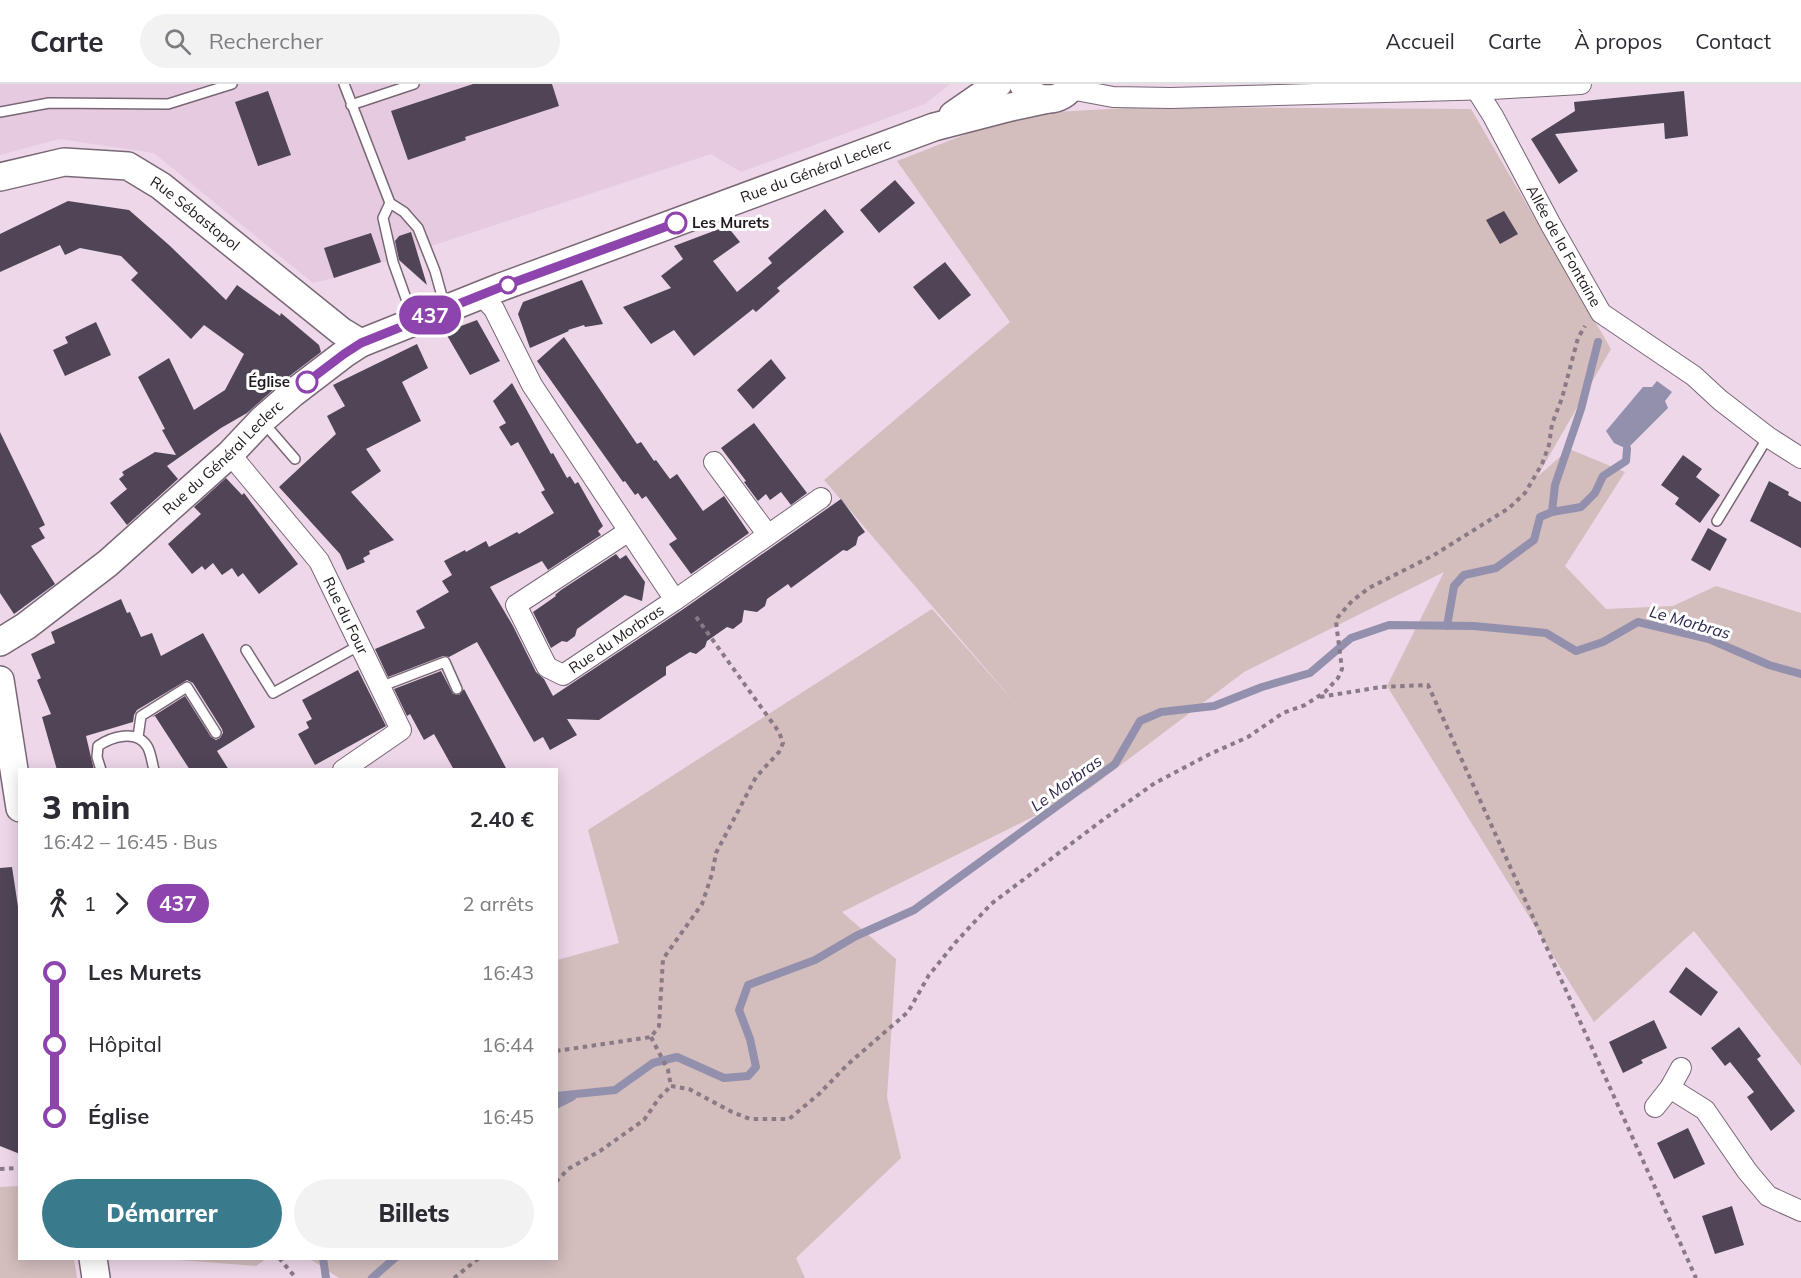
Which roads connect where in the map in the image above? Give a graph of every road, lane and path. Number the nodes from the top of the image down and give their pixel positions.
1 (232, 84) edge
2 (344, 84) edge
3 (414, 84) edge
4 (998, 84) edge
5 (1023, 84) edge
6 (1581, 84) edge
7 (1555, 85) edge
8 (1466, 87) edge
9 (1285, 89) edge
10 (1064, 91) edge
11 (351, 105) junction
12 (0, 112) edge
13 (934, 128) junction
14 (0, 177) edge
15 (390, 203) junction
16 (482, 295) junction
17 (445, 309) junction
18 (1602, 313) junction
19 (414, 322) junction
20 (361, 343) junction
21 (262, 420) junction
22 (1768, 437) junction
23 (230, 454) junction
24 (1801, 458) edge
25 (295, 459) dead end
26 (714, 462) dead end
27 (821, 498) dead end
28 (1718, 521) dead end
29 (629, 531) junction
30 (768, 535) junction
31 (678, 598) junction
32 (0, 642) edge
33 (360, 645) junction
34 (246, 650) dead end
35 (0, 680) edge
36 (380, 687) junction
37 (457, 689) dead end
38 (1316, 698) junction
39 (216, 733) dead end
40 (138, 737) junction
41 (100, 768) edge
42 (153, 768) edge
43 (346, 768) edge
44 (18, 795) edge
45 (651, 1037) junction
46 (558, 1051) edge
47 (1681, 1068) dead end
48 (671, 1086) junction
49 (1670, 1088) junction
50 (1655, 1107) dead end
51 (18, 1168) edge
52 (0, 1169) edge
53 (558, 1180) edge
54 (1801, 1211) edge
55 (93, 1260) edge
56 (281, 1260) edge
57 (476, 1260) edge
58 (96, 1278) edge
59 (296, 1278) edge
60 (454, 1278) edge
61 (1696, 1278) edge

1 - 12 lane
2 - 11 lane
3 - 11 lane
4 - 13 main road, Rue du Général Leclerc
5 - 10 main road
6 - 7 street
7 - 8 street
8 - 9 street
8 - 18 street, Allée de la Fontaine
9 - 10 street
10 - 13 main road, Rue du Général Leclerc
11 - 15 lane
13 - 16 main road, Rue du Général Leclerc
14 - 20 main road, Rue Sébastopol
15 - 17 lane
15 - 19 lane
16 - 17 main road, Rue du Général Leclerc
16 - 29 street, Rue du Morbras
17 - 19 main road, Rue du Général Leclerc
18 - 22 street, Allée de la Fontaine
18 - 38 path
19 - 20 main road, Rue du Général Leclerc
20 - 21 main road, Rue du Général Leclerc
21 - 23 main road, Rue du Général Leclerc
21 - 25 lane
22 - 24 street, Allée de la Fontaine
22 - 28 lane
23 - 32 main road, Rue du Général Leclerc
23 - 33 street, Rue du Four
26 - 30 street
27 - 30 street, Rue du Morbras
29 - 31 street, Rue du Morbras
29 - 31 street, Rue du Morbras
30 - 31 street, Rue du Morbras
31 - 45 path
33 - 34 lane
33 - 36 street, Rue du Four
35 - 44 main road
36 - 37 lane
36 - 43 street, Rue du Four
38 - 48 path
38 - 61 path
39 - 40 lane
40 - 41 lane
40 - 42 lane
45 - 46 path
45 - 48 path
47 - 49 street
48 - 53 path
49 - 50 street
49 - 54 street
51 - 52 path
55 - 58 main road
56 - 59 path
57 - 60 path

